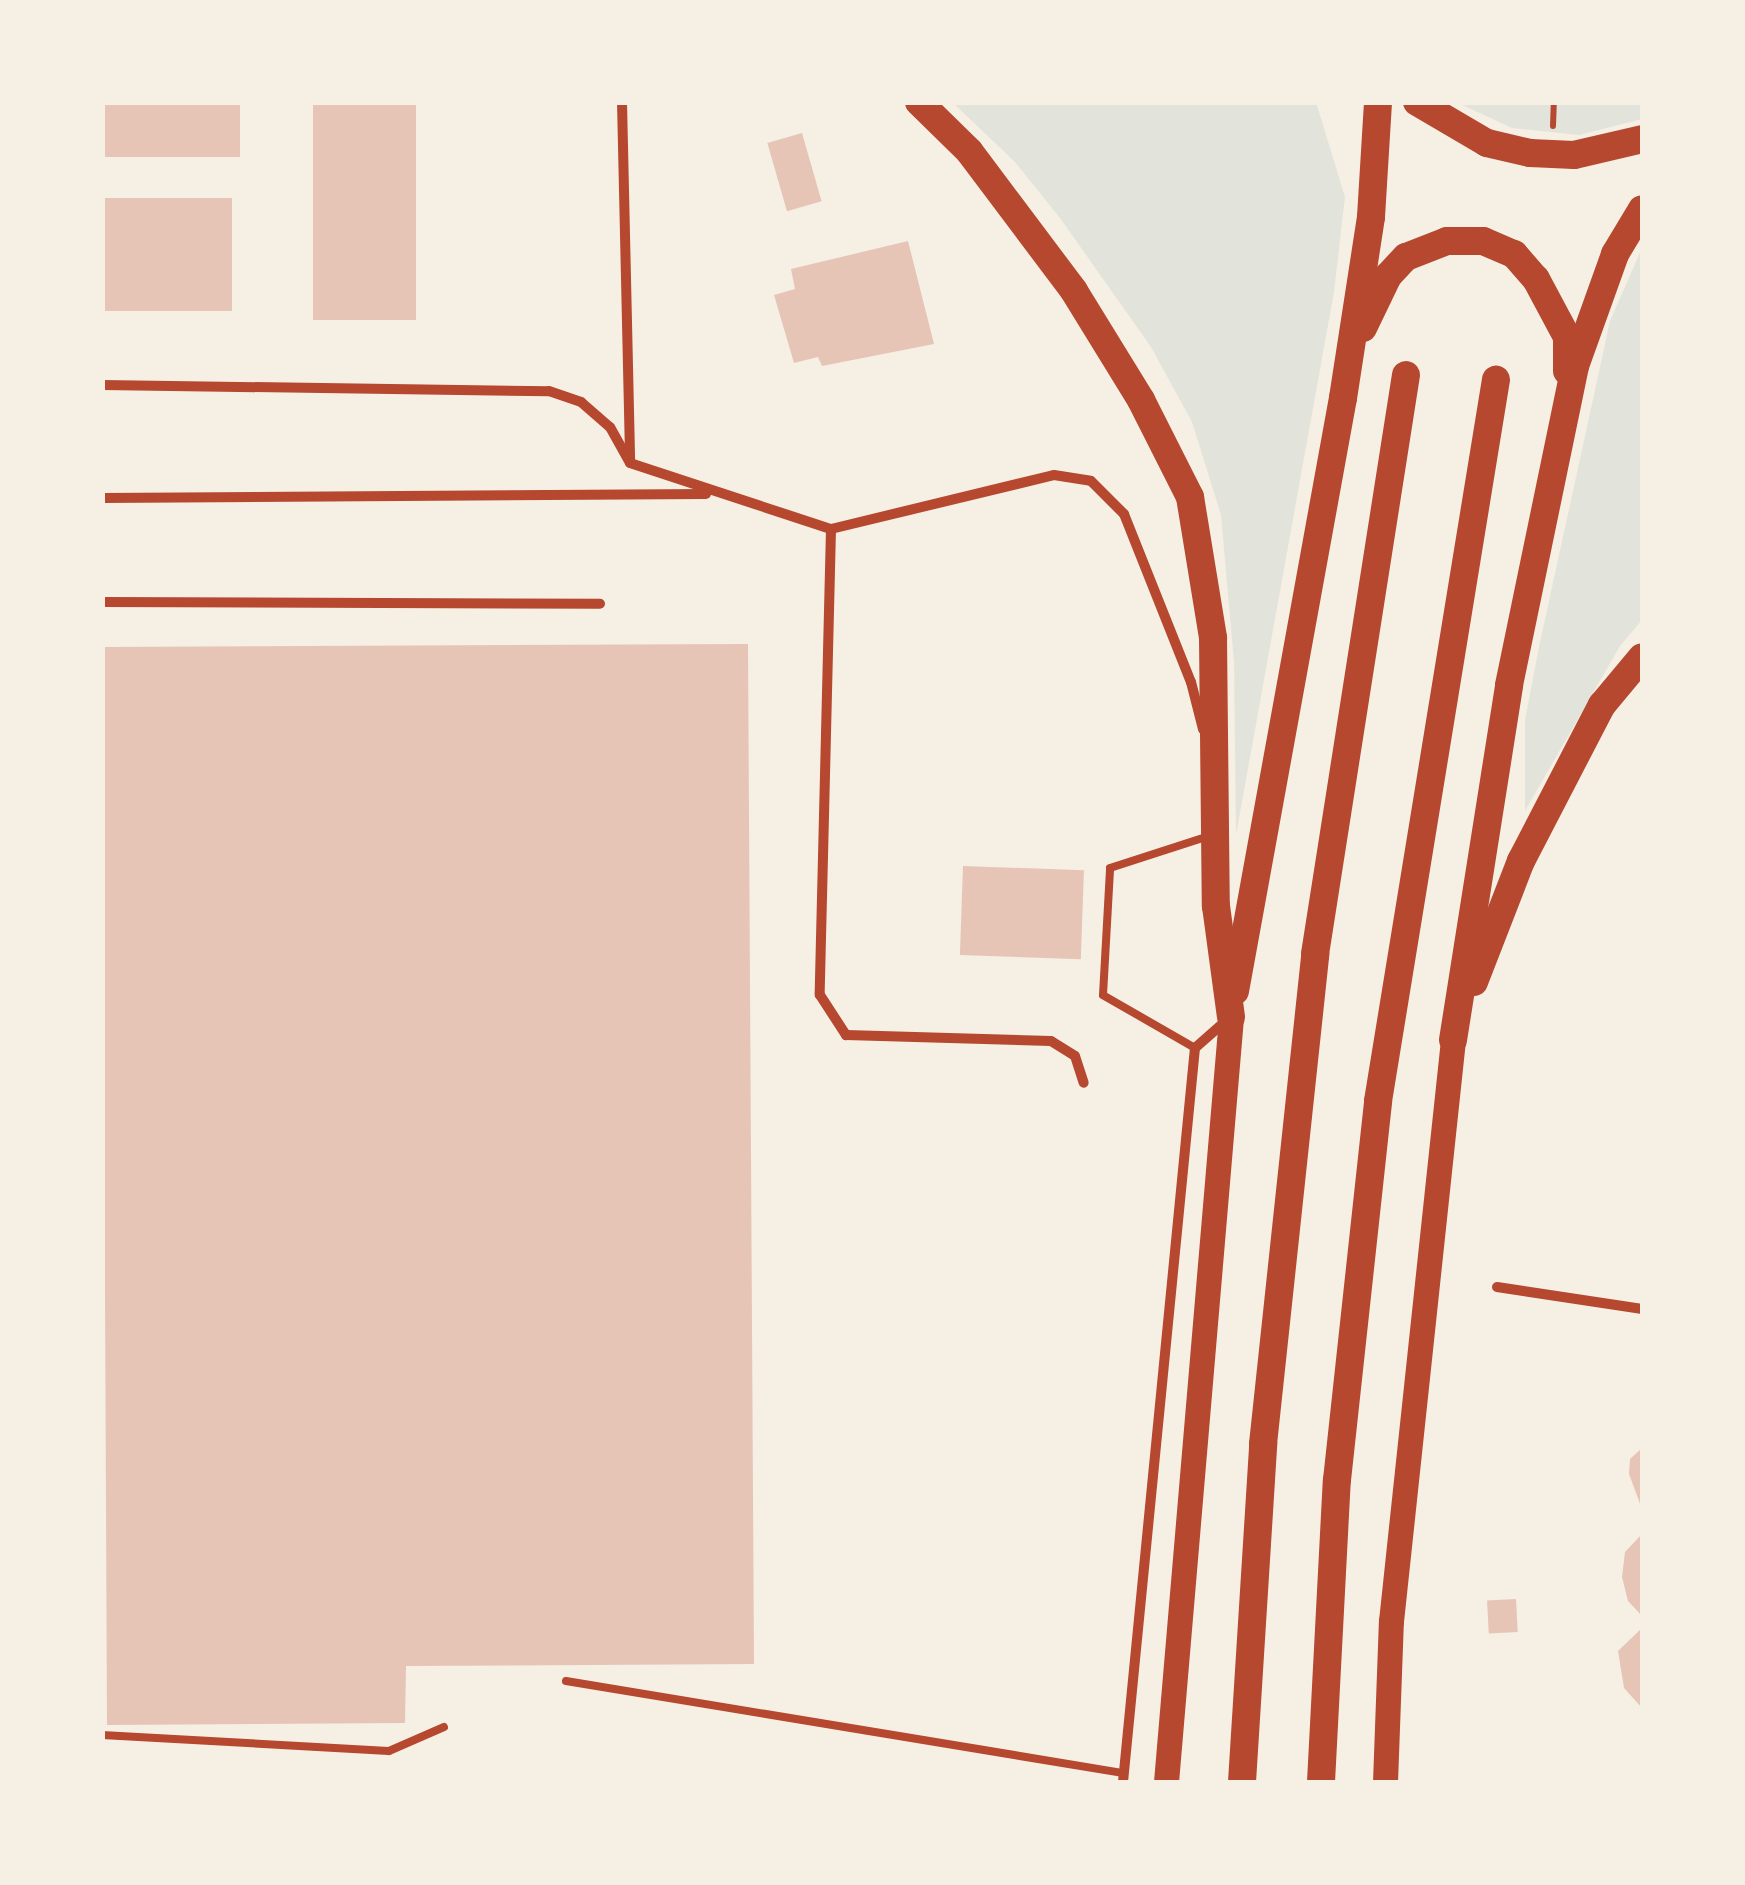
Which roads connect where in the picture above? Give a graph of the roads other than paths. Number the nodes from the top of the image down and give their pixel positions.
1 (622, 102) edge
2 (919, 102) edge
3 (1378, 102) edge
4 (1417, 102) edge
5 (1642, 139) edge
6 (1642, 209) edge
7 (1350, 356) junction
8 (1406, 375) dead end
9 (1496, 380) dead end
10 (102, 385) edge
11 (1567, 408) junction
12 (630, 462) junction
13 (711, 493) junction
14 (102, 498) edge
15 (830, 529) junction
16 (102, 602) edge
17 (600, 604) dead end
18 (1642, 657) edge
19 (1212, 766) junction
20 (1213, 835) junction
21 (1230, 1017) junction
22 (1453, 1040) junction
23 (1195, 1048) junction
24 (1084, 1083) dead end
25 (1498, 1286) dead end
26 (1642, 1309) edge
27 (566, 1681) dead end
28 (444, 1728) dead end
29 (102, 1735) edge
30 (1123, 1778) edge
31 (1166, 1782) edge
32 (1242, 1782) edge
33 (1320, 1782) edge
34 (1384, 1782) edge

1 - 12 street
2 - 19 highway
3 - 7 highway
4 - 5 highway
6 - 11 highway
7 - 11 highway
7 - 21 highway
8 - 32 highway
9 - 33 highway
10 - 12 street
11 - 22 highway
12 - 13 street
13 - 14 street
13 - 15 street
15 - 19 street
15 - 24 street
16 - 17 street
18 - 22 highway
19 - 20 highway
20 - 21 highway
20 - 23 lane
21 - 23 street
21 - 31 main road
22 - 34 main road
23 - 30 street
25 - 26 street
27 - 30 lane
28 - 29 lane

